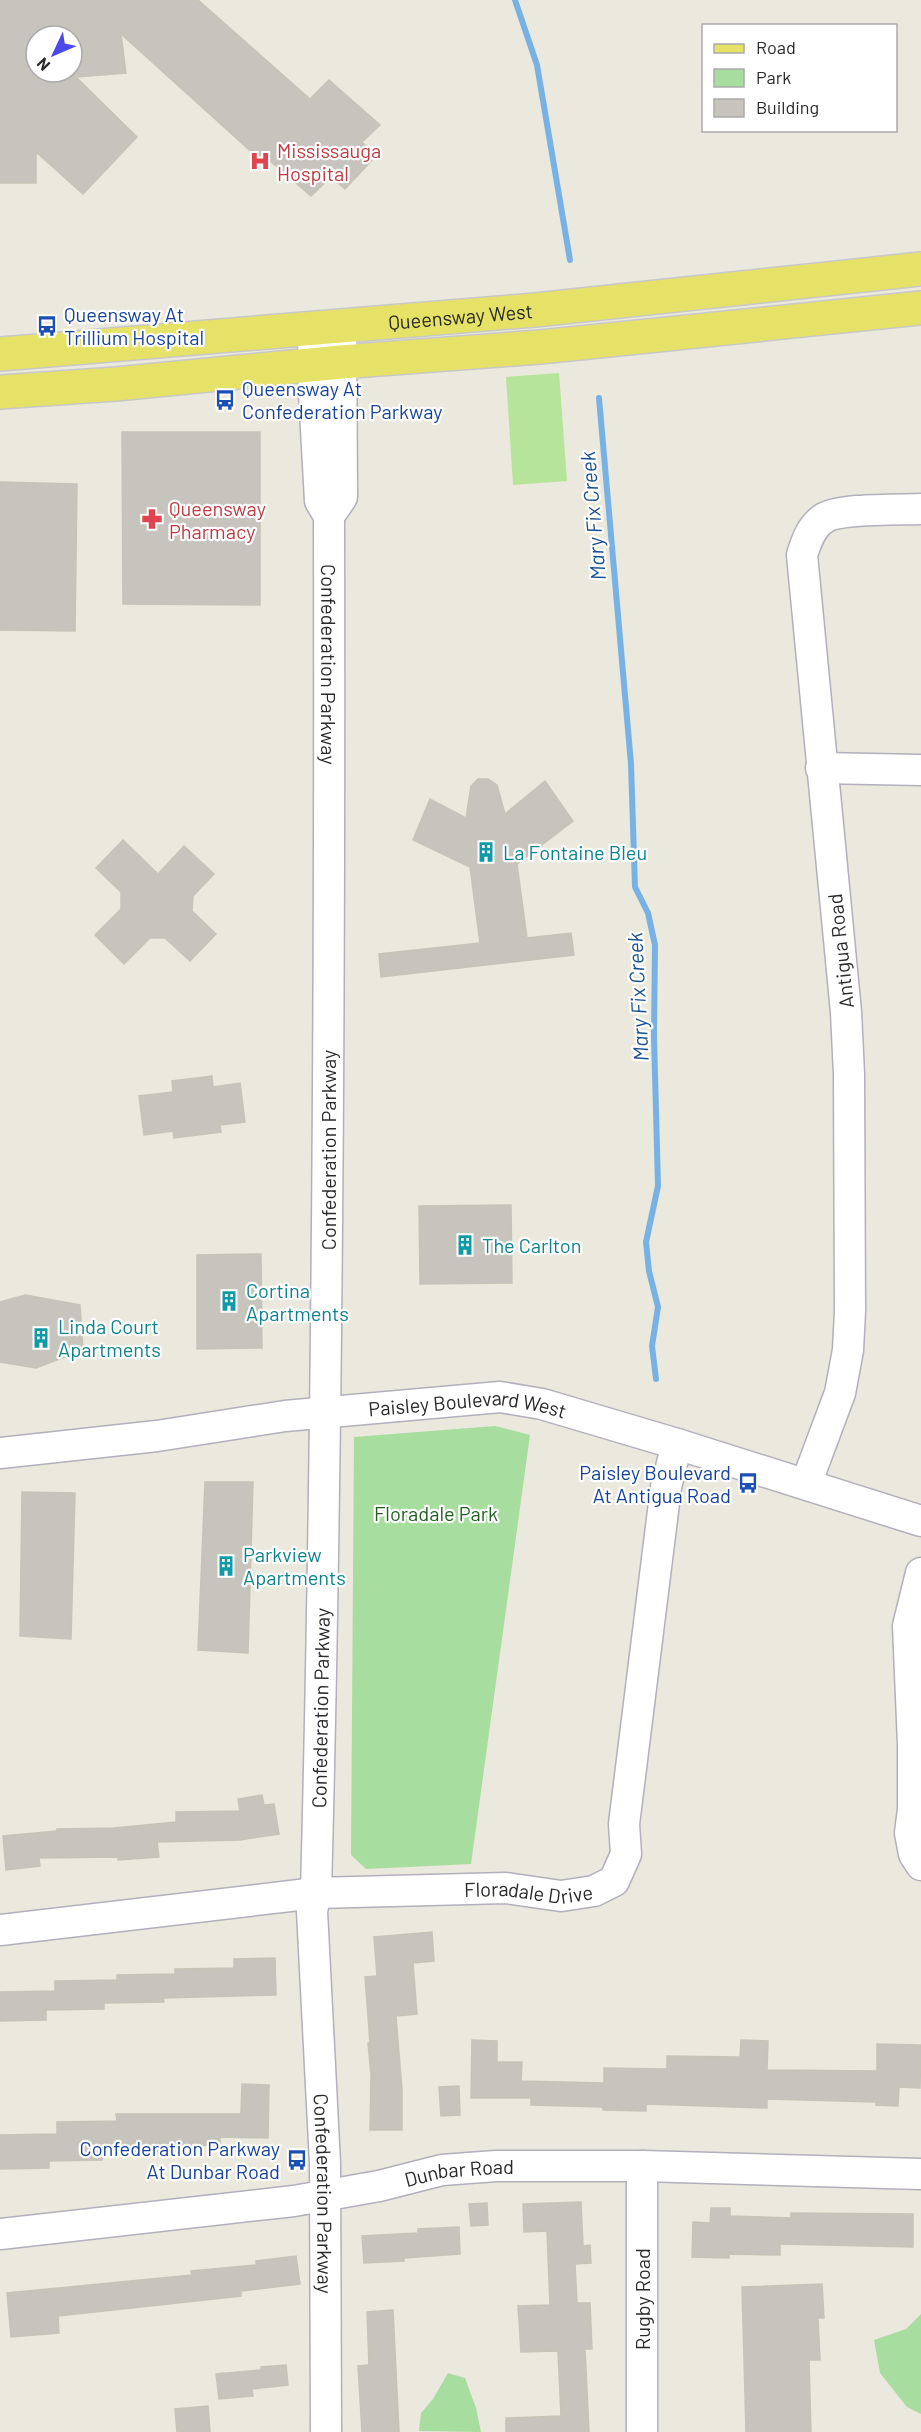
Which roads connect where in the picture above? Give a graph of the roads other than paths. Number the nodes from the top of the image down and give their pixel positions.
1 (921, 269) edge
2 (921, 308) edge
3 (327, 328) junction
4 (0, 354) edge
5 (327, 364) junction
6 (0, 392) edge
7 (921, 509) edge
8 (821, 768) junction
9 (921, 770) edge
10 (325, 1413) junction
11 (677, 1444) junction
12 (0, 1453) edge
13 (806, 1484) junction
14 (921, 1521) edge
15 (921, 1573) edge
16 (921, 1865) edge
17 (316, 1893) junction
18 (0, 1930) edge
19 (642, 2166) junction
20 (921, 2174) edge
21 (325, 2195) junction
22 (0, 2234) edge
23 (326, 2432) edge
24 (642, 2432) edge

1 - 3 main road, Queensway West
2 - 5 main road, Queensway West
3 - 4 main road, Queensway West
3 - 5 street, Confederation Parkway
5 - 6 main road, Queensway West
5 - 10 street, Confederation Parkway
7 - 8 street, Antigua Road
8 - 9 street
8 - 13 street, Antigua Road
10 - 11 street, Paisley Boulevard West
10 - 12 street, Paisley Boulevard West
10 - 17 street, Confederation Parkway
11 - 13 street, Paisley Boulevard West
11 - 17 street, Floradale Drive
13 - 14 street, Paisley Boulevard West
15 - 16 street
17 - 18 street, Floradale Drive
17 - 21 street, Confederation Parkway
19 - 20 street, Dunbar Road
19 - 21 street, Dunbar Road
19 - 24 street, Rugby Road
21 - 22 street, Dunbar Road
21 - 23 street, Confederation Parkway

